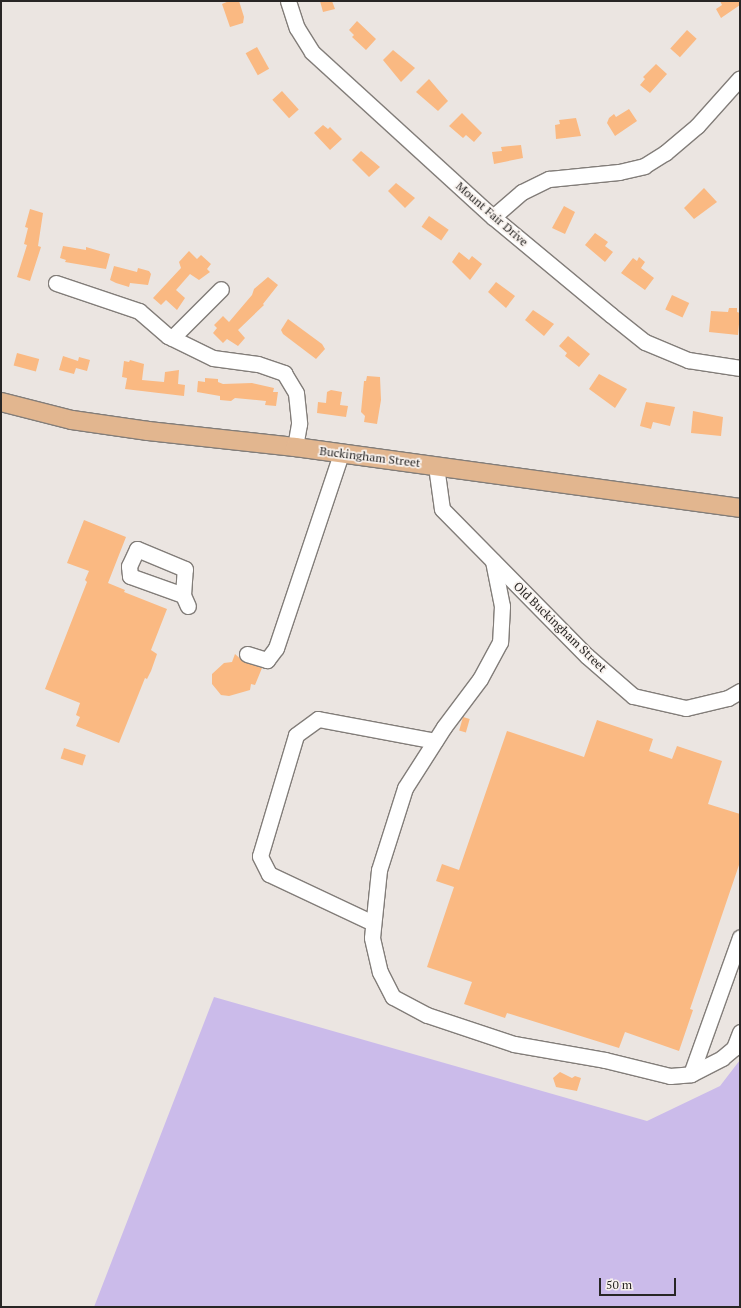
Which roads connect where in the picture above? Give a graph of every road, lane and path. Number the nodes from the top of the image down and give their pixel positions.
1 (288, 1) edge
2 (740, 78) edge
3 (493, 217) junction
4 (56, 283) dead end
5 (221, 289) dead end
6 (172, 338) junction
7 (740, 368) edge
8 (1, 402) edge
9 (295, 447) junction
10 (341, 454) junction
11 (436, 466) junction
12 (740, 508) edge
13 (493, 561) junction
14 (247, 654) dead end
15 (740, 692) edge
16 (435, 740) junction
17 (373, 923) junction
18 (740, 937) edge
19 (740, 1032) edge
20 (691, 1074) junction

1 - 3 street, Mount Fair Drive
2 - 3 street
3 - 7 street, Mount Fair Drive
4 - 6 street
5 - 6 street
6 - 9 street
8 - 9 main road, Buckingham Street
9 - 10 main road, Buckingham Street
10 - 11 main road, Buckingham Street
10 - 14 street
11 - 12 main road, Buckingham Street
11 - 13 street, Old Buckingham Street
13 - 15 street, Old Buckingham Street
13 - 16 street
16 - 17 street
16 - 17 street
17 - 20 street
18 - 20 street
19 - 20 street

